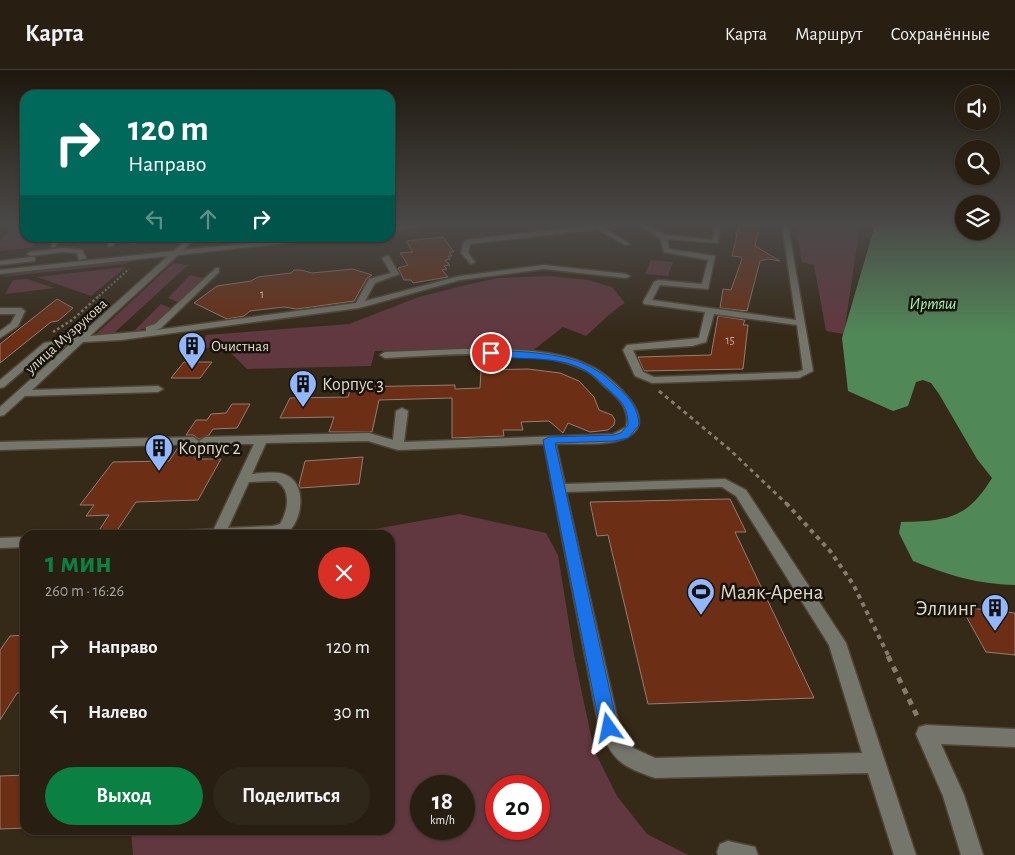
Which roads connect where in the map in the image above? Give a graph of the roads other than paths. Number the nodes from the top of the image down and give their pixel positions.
1 (44, 262) edge
2 (82, 262) edge
3 (167, 262) edge
4 (388, 262) edge
5 (711, 262) edge
6 (791, 262) edge
7 (1, 264) edge
8 (216, 270) dead end
9 (0, 272) edge
10 (626, 276) dead end
11 (359, 305) junction
12 (0, 311) edge
13 (710, 311) junction
14 (801, 323) junction
15 (0, 334) edge
16 (136, 334) junction
17 (84, 339) junction
18 (385, 355) dead end
19 (0, 386) edge
20 (158, 389) dead end
21 (23, 393) junction
22 (402, 411) dead end
23 (0, 413) edge
24 (262, 440) junction
25 (549, 440) junction
26 (0, 446) edge
27 (398, 446) junction
28 (244, 478) junction
29 (559, 488) junction
30 (220, 530) edge
31 (280, 530) edge
32 (20, 542) edge
33 (0, 543) edge
34 (1015, 738) edge
35 (876, 764) junction
36 (905, 855) edge
37 (972, 855) edge

1 - 7 street
2 - 9 street
3 - 17 street, улица Музрукова
4 - 11 street
5 - 13 street
6 - 14 street
8 - 16 street
10 - 11 street
11 - 16 street
12 - 15 street
13 - 14 street
13 - 14 street
16 - 17 street
17 - 19 street
17 - 21 street, улица Музрукова
18 - 25 street
20 - 21 street
21 - 23 street, улица Музрукова
22 - 27 street
24 - 26 street
24 - 27 street
24 - 28 street
25 - 27 street
25 - 29 street
28 - 30 street
28 - 31 street
29 - 35 street
29 - 35 street
32 - 33 street
34 - 37 street
35 - 36 street

